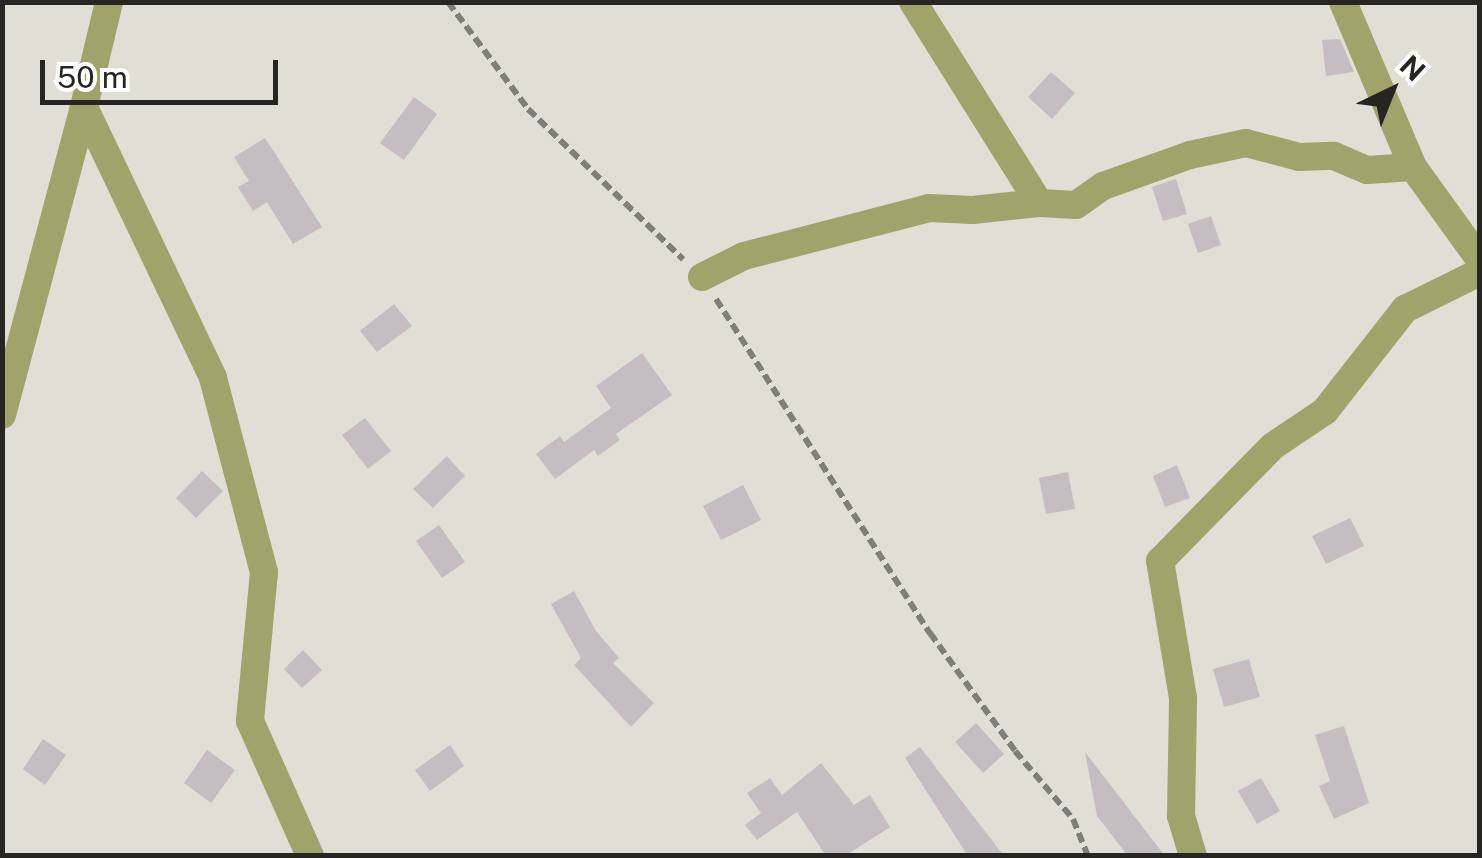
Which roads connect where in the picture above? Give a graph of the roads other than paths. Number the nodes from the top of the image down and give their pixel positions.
1 (110, 2) edge
2 (914, 2) edge
3 (1343, 2) edge
4 (84, 107) junction
5 (1413, 167) junction
6 (1039, 203) junction
7 (1480, 260) edge
8 (1480, 272) edge
9 (702, 277) road end
10 (2, 414) edge
11 (310, 856) edge
12 (1193, 856) edge

1 - 4 street
2 - 6 street
3 - 5 street
4 - 10 street
4 - 11 street
5 - 6 street
5 - 7 street
6 - 9 street
8 - 12 street

